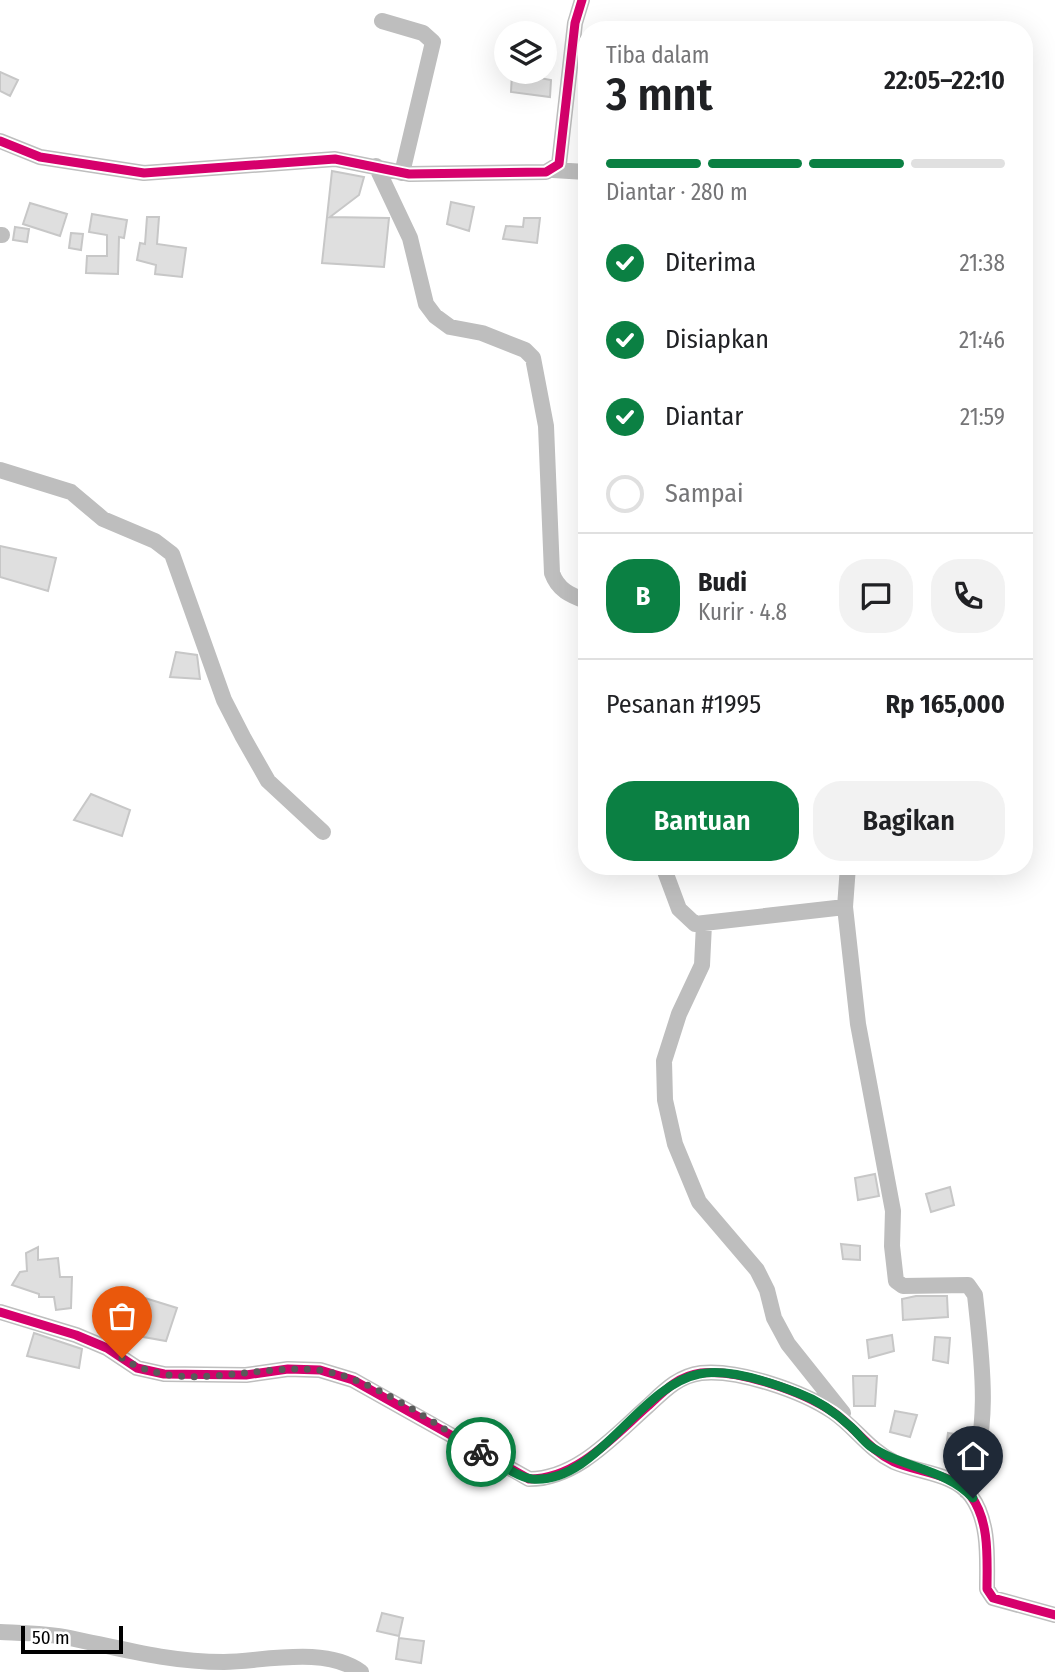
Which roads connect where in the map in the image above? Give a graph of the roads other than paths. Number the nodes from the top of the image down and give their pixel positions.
1 (582, 0) edge
2 (382, 21) dead end
3 (0, 141) edge
4 (376, 166) junction
5 (553, 170) junction
6 (578, 172) edge
7 (402, 173) junction
8 (0, 470) edge
9 (578, 598) edge
10 (323, 832) dead end
11 (667, 875) edge
12 (847, 875) edge
13 (845, 907) junction
14 (704, 924) junction
15 (0, 1312) edge
16 (853, 1429) junction
17 (966, 1491) junction
18 (1055, 1615) edge
19 (0, 1632) edge
20 (361, 1672) edge

1 - 5 street
2 - 7 street
3 - 4 street
4 - 7 street
4 - 9 street
5 - 6 street
5 - 7 street
8 - 10 street
11 - 14 street
12 - 13 street
13 - 14 street
13 - 17 street
14 - 16 street
15 - 16 street
16 - 17 street
17 - 18 street
19 - 20 street

